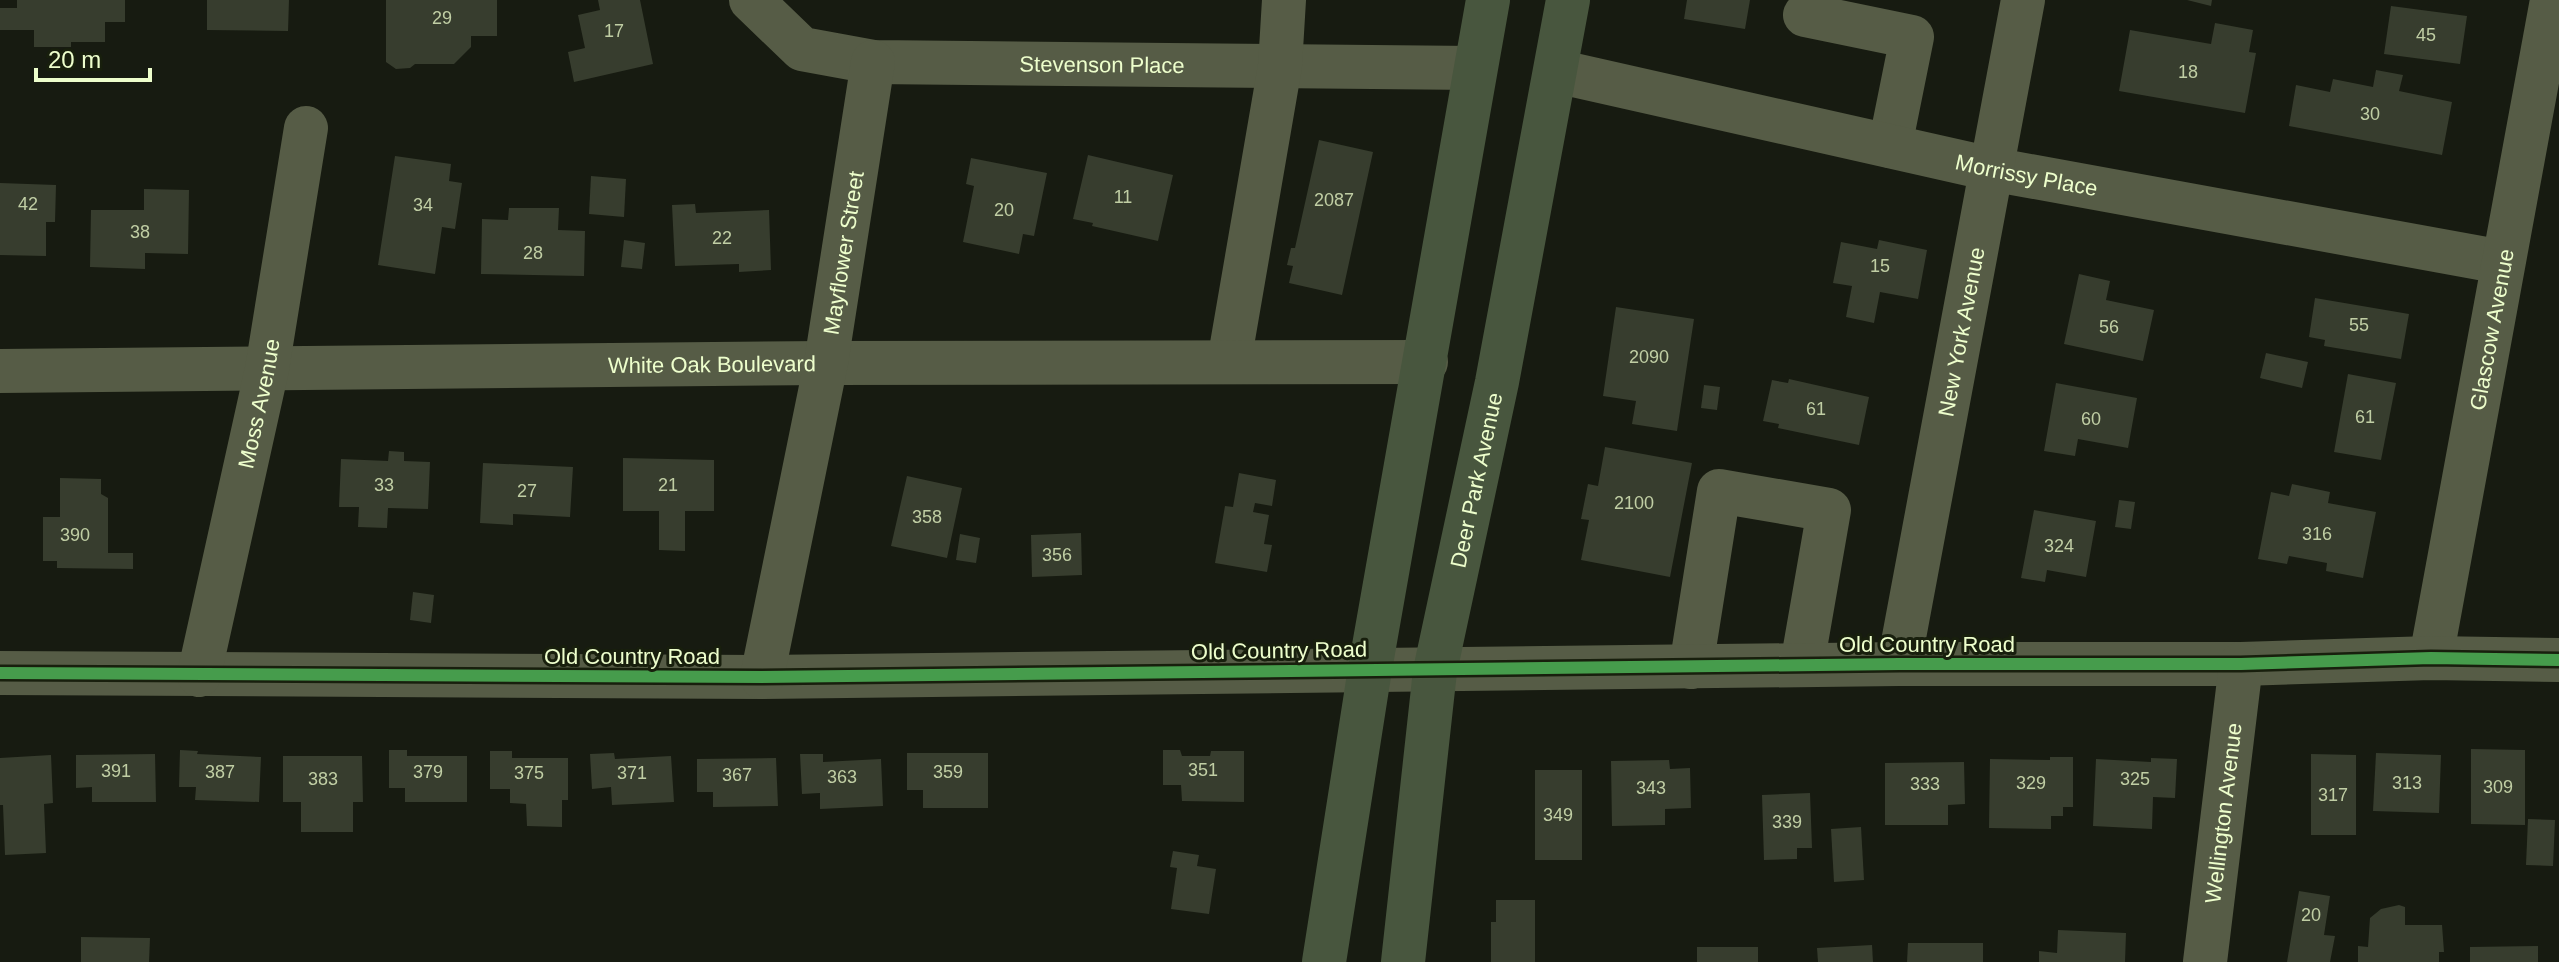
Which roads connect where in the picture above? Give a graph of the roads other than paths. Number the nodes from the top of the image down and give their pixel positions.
1 (751, 0) edge
2 (1284, 0) edge
3 (1488, 0) edge
4 (1568, 0) edge
5 (2023, 0) edge
6 (2552, 0) edge
7 (1805, 15) dead end
8 (873, 62) junction
9 (1280, 66) junction
10 (1475, 68) junction
11 (1556, 71) junction
12 (306, 128) dead end
13 (1890, 146) junction
14 (1991, 169) junction
15 (2502, 262) junction
16 (1229, 362) junction
17 (1426, 362) junction
18 (826, 363) junction
19 (267, 369) junction
20 (0, 371) edge
21 (2431, 658) junction
22 (2559, 660) edge
23 (1899, 664) junction
24 (2241, 664) junction
25 (1802, 665) junction
26 (1691, 667) junction
27 (1370, 669) junction
28 (1435, 671) junction
29 (0, 673) edge
30 (199, 675) junction
31 (762, 677) junction
32 (1324, 962) edge
33 (1403, 962) edge
34 (2205, 962) edge

1 - 8 street, Stevenson Place
2 - 9 street
3 - 10 main road
4 - 11 main road, Deer Park Avenue
5 - 14 street, New York Avenue
6 - 15 street, Glascow Avenue
7 - 13 street
8 - 9 street, Stevenson Place
8 - 18 street, Mayflower Street
9 - 10 street, Stevenson Place
9 - 16 street
10 - 17 main road
11 - 13 street, Morrissy Place
11 - 28 main road, Deer Park Avenue
12 - 19 street, Moss Avenue
13 - 14 street, Morrissy Place
14 - 15 street, Morrissy Place
14 - 23 street, New York Avenue
15 - 21 street, Glascow Avenue
16 - 17 street, White Oak Boulevard
16 - 18 street, White Oak Boulevard
17 - 27 main road
18 - 19 street, White Oak Boulevard
18 - 31 street, Mayflower Street
19 - 20 street, White Oak Boulevard
19 - 30 street, Moss Avenue
21 - 22 street, Old Country Road
21 - 24 street, Old Country Road
23 - 24 street, Old Country Road
23 - 25 street, Old Country Road
24 - 34 street, Wellington Avenue
25 - 26 street, Old Country Road
25 - 26 street
26 - 28 street, Old Country Road
27 - 28 street, Old Country Road
27 - 31 street, Old Country Road
27 - 32 main road
28 - 33 main road, Deer Park Avenue
29 - 30 street, Old Country Road
30 - 31 street, Old Country Road

